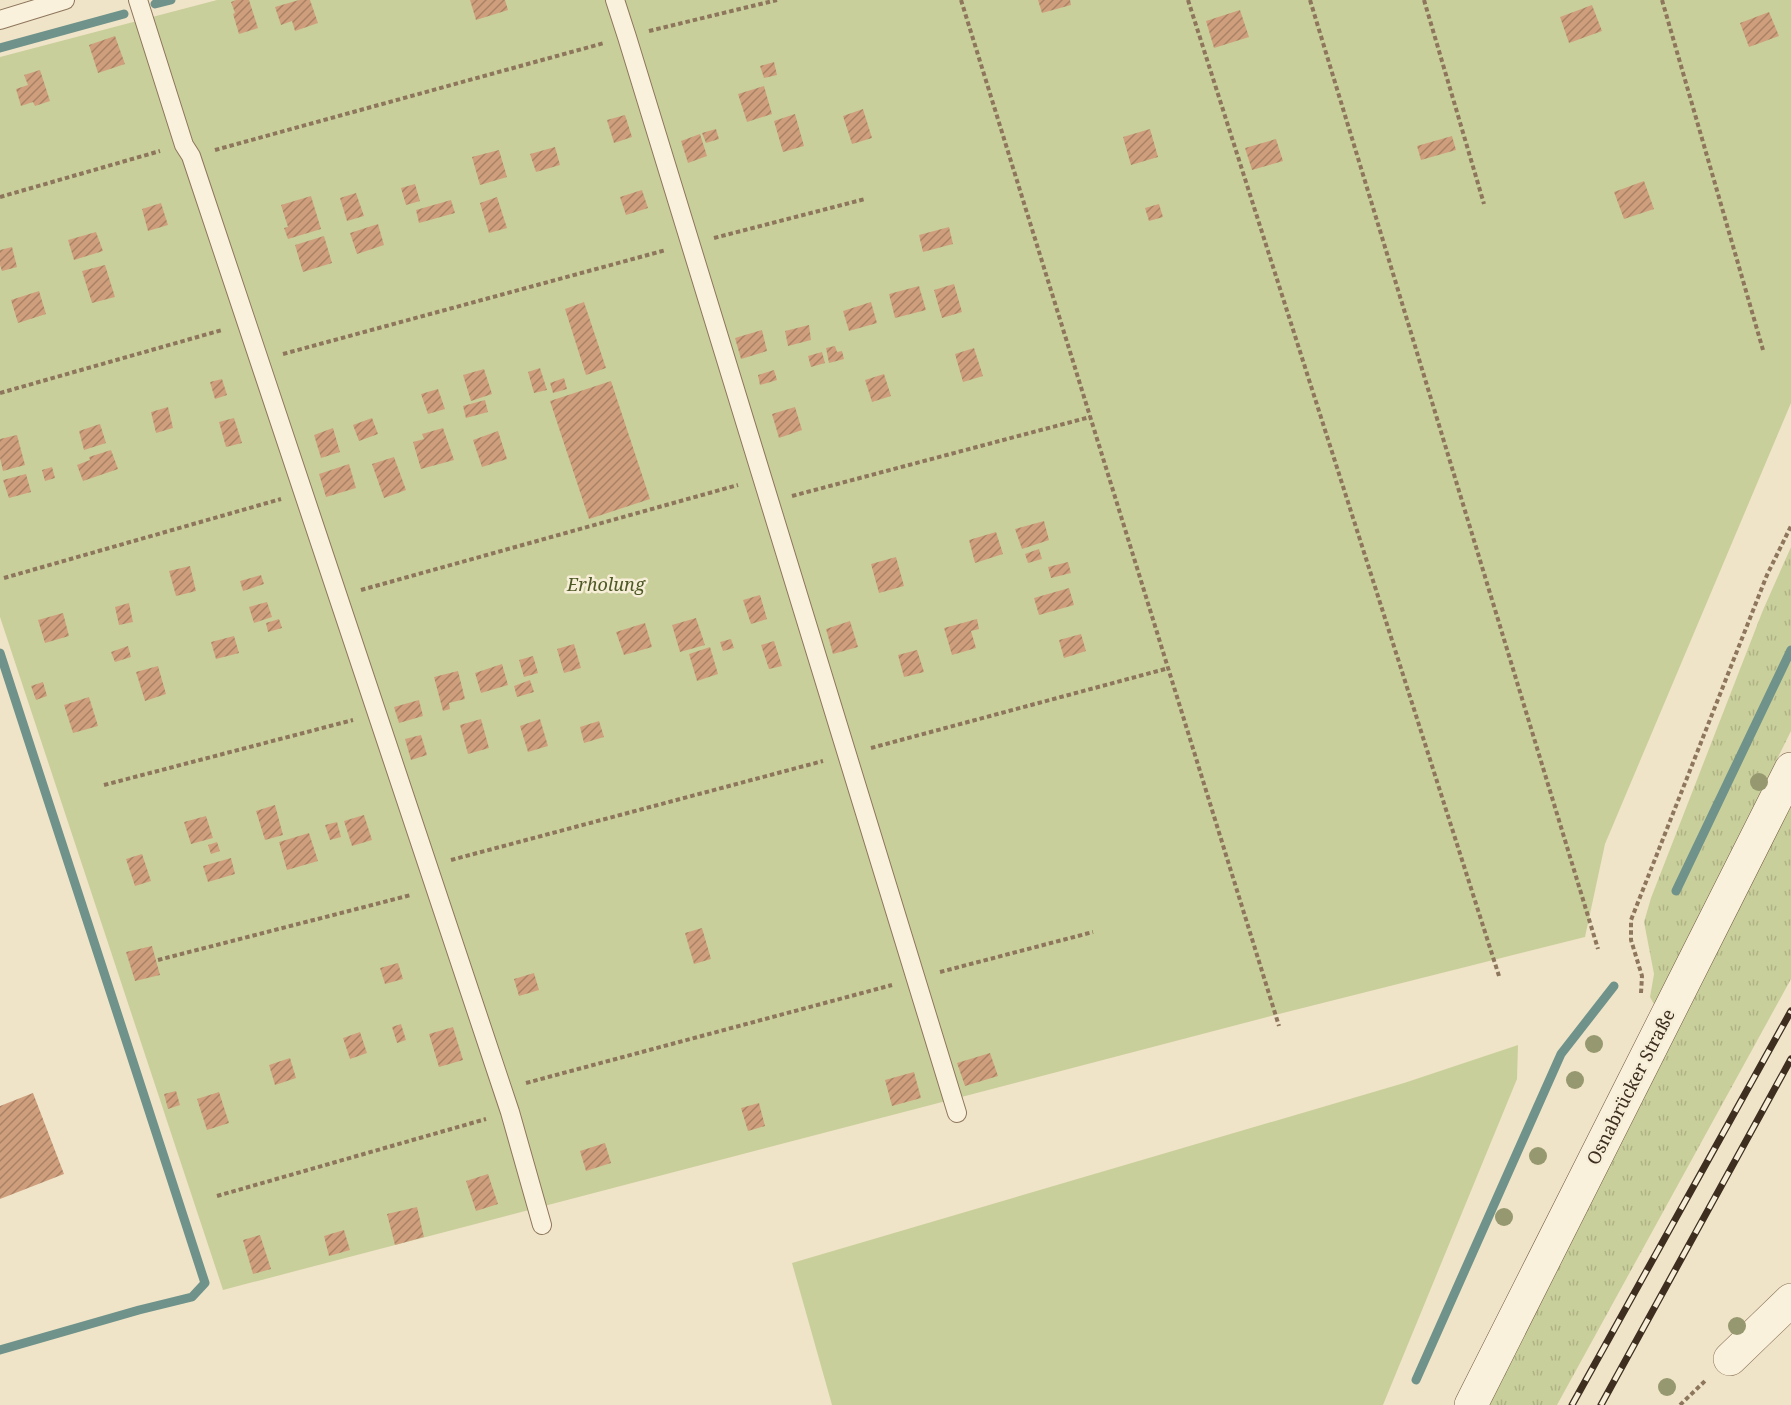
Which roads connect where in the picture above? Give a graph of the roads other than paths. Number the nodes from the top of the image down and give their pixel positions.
1 (65, 0) edge
2 (138, 0) edge
3 (615, 0) edge
4 (0, 20) edge
5 (1791, 769) edge
6 (957, 1113) dead end
7 (542, 1225) dead end
8 (1791, 1300) edge
9 (1730, 1359) dead end
10 (1471, 1405) edge

1 - 4 lane
2 - 7 lane
3 - 6 lane
5 - 10 main road, Osnabrücker Straße
8 - 9 main road

